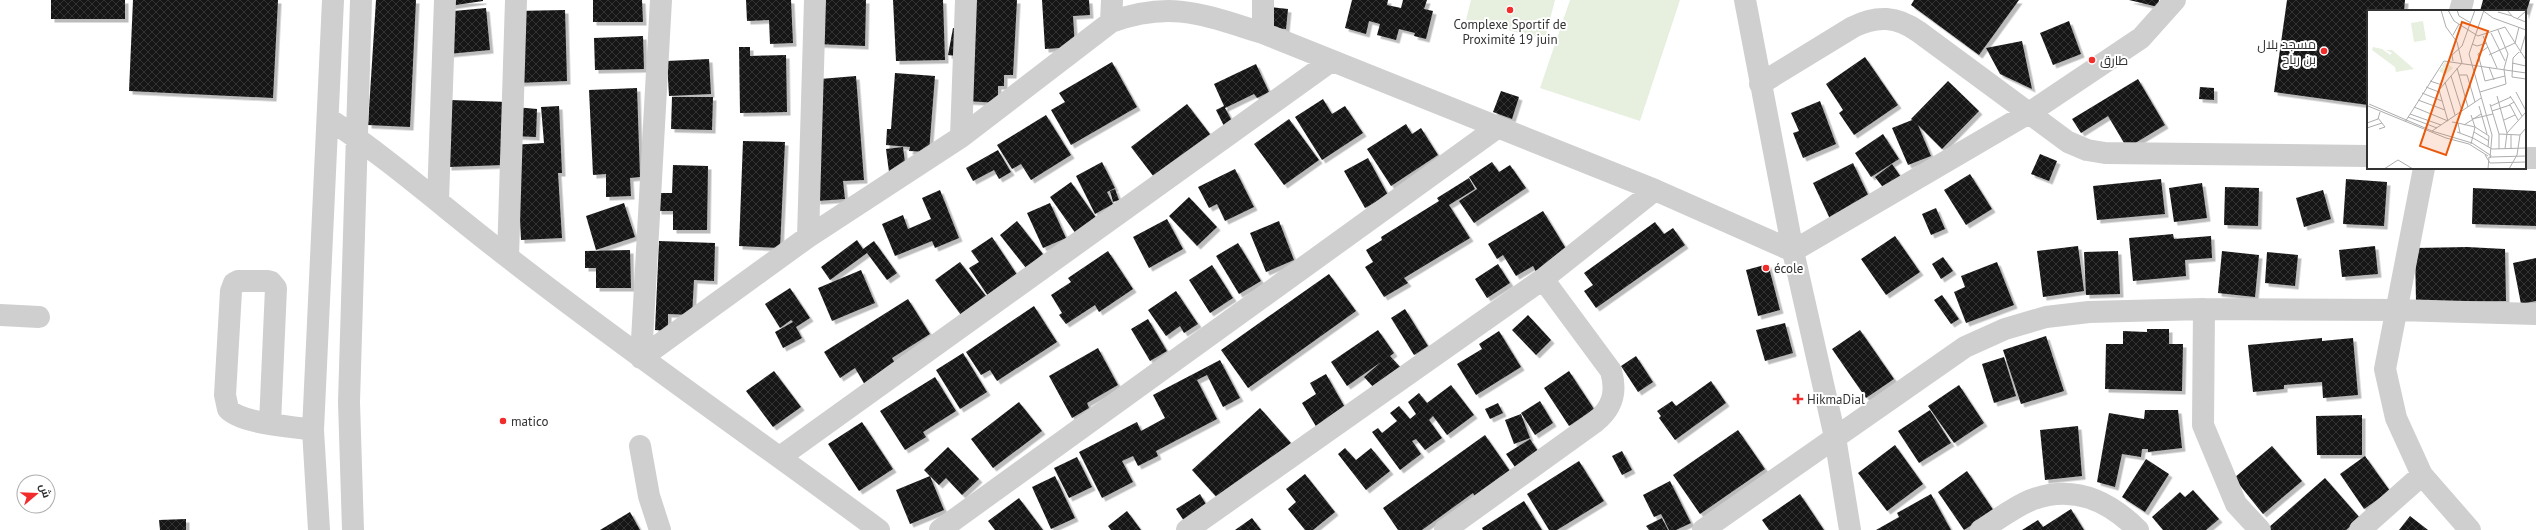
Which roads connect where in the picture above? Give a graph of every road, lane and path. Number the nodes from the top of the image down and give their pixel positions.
1 (333, 0) edge
2 (361, 0) edge
3 (445, 0) edge
4 (516, 0) edge
5 (661, 0) edge
6 (815, 0) edge
7 (966, 0) edge
8 (1112, 0) edge
9 (1263, 0) edge
10 (1745, 0) edge
11 (2175, 0) edge
12 (2463, 0) edge
13 (2460, 10) edge
14 (1111, 22) junction
15 (1263, 33) junction
16 (1331, 61) junction
17 (1760, 84) junction
18 (2029, 113) junction
19 (329, 119) junction
20 (1498, 127) junction
21 (356, 137) junction
22 (961, 137) junction
23 (2367, 156) edge
24 (2424, 169) edge
25 (1655, 190) junction
26 (438, 200) junction
27 (808, 237) junction
28 (1792, 251) junction
29 (508, 257) junction
30 (1544, 279) junction
31 (2204, 309) junction
32 (2397, 310) junction
33 (2536, 314) edge
34 (0, 315) edge
35 (39, 317) dead end
36 (641, 358) junction
37 (270, 423) junction
38 (313, 430) junction
39 (1835, 437) junction
40 (640, 446) dead end
41 (780, 457) junction
42 (2422, 475) junction
43 (319, 530) edge
44 (353, 530) edge
45 (660, 530) edge
46 (879, 530) edge
47 (940, 530) edge
48 (1187, 530) edge
49 (1446, 530) edge
50 (1703, 530) edge
51 (1850, 530) edge
52 (1981, 530) edge
53 (2138, 530) edge
54 (2260, 530) edge
55 (2360, 530) edge
56 (2470, 530) edge

1 - 19 street
2 - 21 street
3 - 26 street
4 - 29 street
5 - 36 street
6 - 27 street
7 - 22 street
8 - 14 street
9 - 15 street
10 - 17 street
11 - 18 street
12 - 13 street
14 - 15 street
14 - 22 street
15 - 16 street
16 - 20 street
16 - 41 street
17 - 18 street
17 - 28 street
18 - 23 street
18 - 28 street
19 - 21 street
19 - 38 street
20 - 25 street
20 - 47 street
21 - 26 street
21 - 44 street
22 - 27 street
24 - 32 street
25 - 28 street
25 - 30 street
26 - 29 street
27 - 36 street
28 - 39 street
29 - 36 street
30 - 48 street
30 - 49 street
31 - 32 street
31 - 39 street
31 - 54 street
32 - 33 street
32 - 42 street
34 - 35 street
36 - 41 street
37 - 37 street
37 - 38 street
38 - 43 street
39 - 50 street
39 - 51 street
40 - 45 street
41 - 46 street
42 - 55 street
42 - 56 street
52 - 53 street

